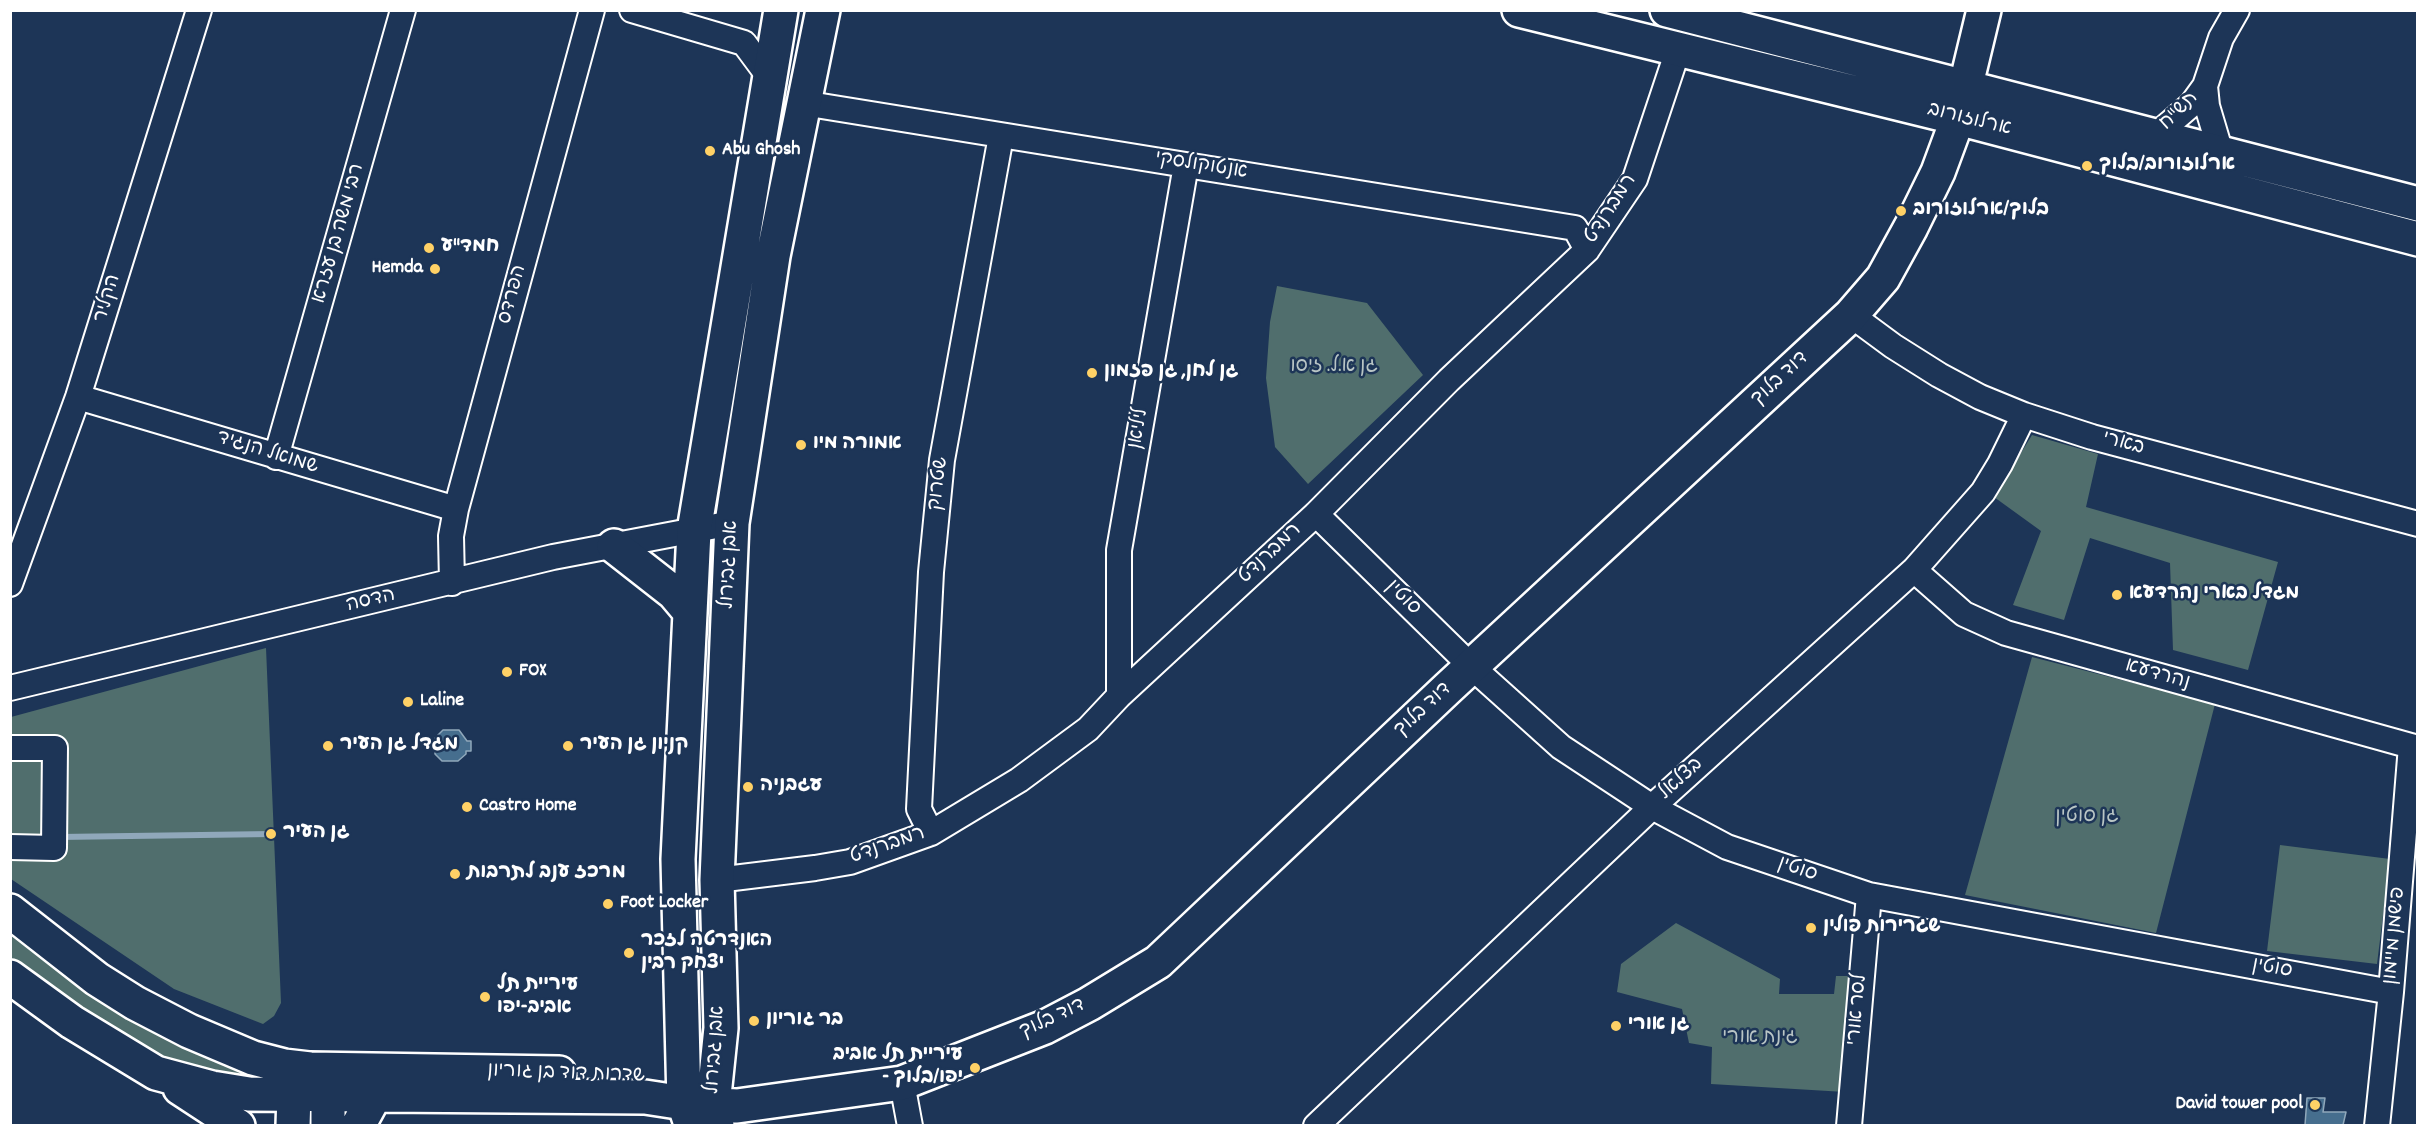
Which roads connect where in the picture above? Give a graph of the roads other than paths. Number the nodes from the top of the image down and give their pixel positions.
1 (199, 10) edge
2 (403, 10) edge
3 (592, 10) edge
4 (632, 10) edge
5 (781, 10) edge
6 (823, 10) edge
7 (1519, 10) edge
8 (1667, 10) edge
9 (1984, 10) edge
10 (2236, 10) edge
11 (1678, 50) junction
12 (770, 78) junction
13 (1966, 86) junction
14 (2205, 86) junction
15 (803, 103) junction
16 (1958, 118) junction
17 (1001, 136) junction
18 (2155, 136) junction
19 (2221, 153) junction
20 (1186, 165) junction
21 (2418, 204) edge
22 (2418, 239) edge
23 (1587, 250) junction
24 (1851, 315) junction
25 (78, 397) junction
26 (2024, 415) junction
27 (276, 457) junction
28 (456, 509) junction
29 (1316, 514) junction
30 (732, 523) junction
31 (2418, 524) edge
32 (694, 531) junction
33 (614, 546) junction
34 (1914, 570) junction
35 (452, 582) junction
36 (10, 584) edge
37 (690, 612) junction
38 (1472, 667) junction
39 (10, 688) edge
40 (1119, 696) junction
41 (2414, 747) edge
42 (10, 748) edge
43 (1652, 807) junction
44 (931, 833) junction
45 (10, 848) edge
46 (717, 880) junction
47 (1869, 896) junction
48 (10, 911) edge
49 (10, 977) edge
50 (2391, 992) junction
51 (156, 1072) junction
52 (902, 1083) junction
53 (375, 1095) junction
54 (311, 1102) edge
55 (698, 1109) edge
56 (1317, 1124) edge
57 (238, 1125) edge
58 (358, 1125) edge
59 (910, 1125) edge
60 (1345, 1125) edge
61 (1849, 1125) edge
62 (2377, 1125) edge

1 - 25 street, הקליר
2 - 27 street, רבי משה בן עזרא
3 - 28 street, הפרדס
4 - 12 street
5 - 12 street, אבן גבירול
6 - 15 street, אבן גבירול
7 - 11 street, ארלוזורוב
8 - 13 street, ארלוזורוב
9 - 13 street, דוד בלוך
10 - 14 street
11 - 16 street, ארלוזורוב
11 - 23 street, רמברנדט
12 - 32 street, אבן גבירול
13 - 16 street, דוד בלוך
13 - 18 street, ארלוזורוב
14 - 18 street, תש"ח
14 - 19 street, תש"ח
15 - 17 street, אנטוקולסקי
15 - 30 street, אבן גבירול
16 - 22 street, ארלוזורוב
16 - 24 street, דוד בלוך
17 - 20 street, אנטוקולסקי
17 - 44 street, שטרוק
18 - 19 street, ארלוזורוב
19 - 21 street, ארלוזורוב
20 - 23 street, אנטוקולסקי
20 - 40 street, ליליאן
23 - 29 street, רמברנדט
24 - 26 street, בארי
24 - 38 street, דוד בלוך
25 - 27 street, שמואל הנגיד
25 - 36 street, הקליר
26 - 31 street, בארי
26 - 34 street, בצלאל
27 - 28 street, שמואל הנגיד
28 - 35 street, הפרדס
29 - 38 street, סוטין
29 - 40 street, רמברנדט
30 - 32 street, הדסה
30 - 46 street, אבן גבירול
32 - 33 street, הדסה
32 - 37 street, אבן גבירול
33 - 35 street, הדסה
33 - 37 street
34 - 41 street, נהרדעא
34 - 43 street, בצלאל
35 - 39 street, הדסה
37 - 55 street, אבן גבירול
38 - 43 street, סוטין
38 - 52 street, דוד בלוך
40 - 44 street, רמברנדט
41 - 50 street, פישמן מיימון
42 - 45 street
43 - 47 street, סוטין
43 - 56 street, בצלאל
44 - 46 street, רמברנדט
46 - 55 street, אבן גבירול
47 - 50 street, סוטין
47 - 61 street, לסר אורי
48 - 54 street, שדרות דוד בן גוריון
49 - 51 street, שדרות דוד בן גוריון
50 - 62 street, פישמן מיימון
51 - 54 street, שדרות דוד בן גוריון
51 - 57 street
52 - 55 street, דוד בלוך
52 - 59 street
53 - 54 street, שדרות דוד בן גוריון
53 - 55 street, שדרות דוד בן גוריון
53 - 58 street
54 - 55 street, שדרות דוד בן גוריון
56 - 60 street

